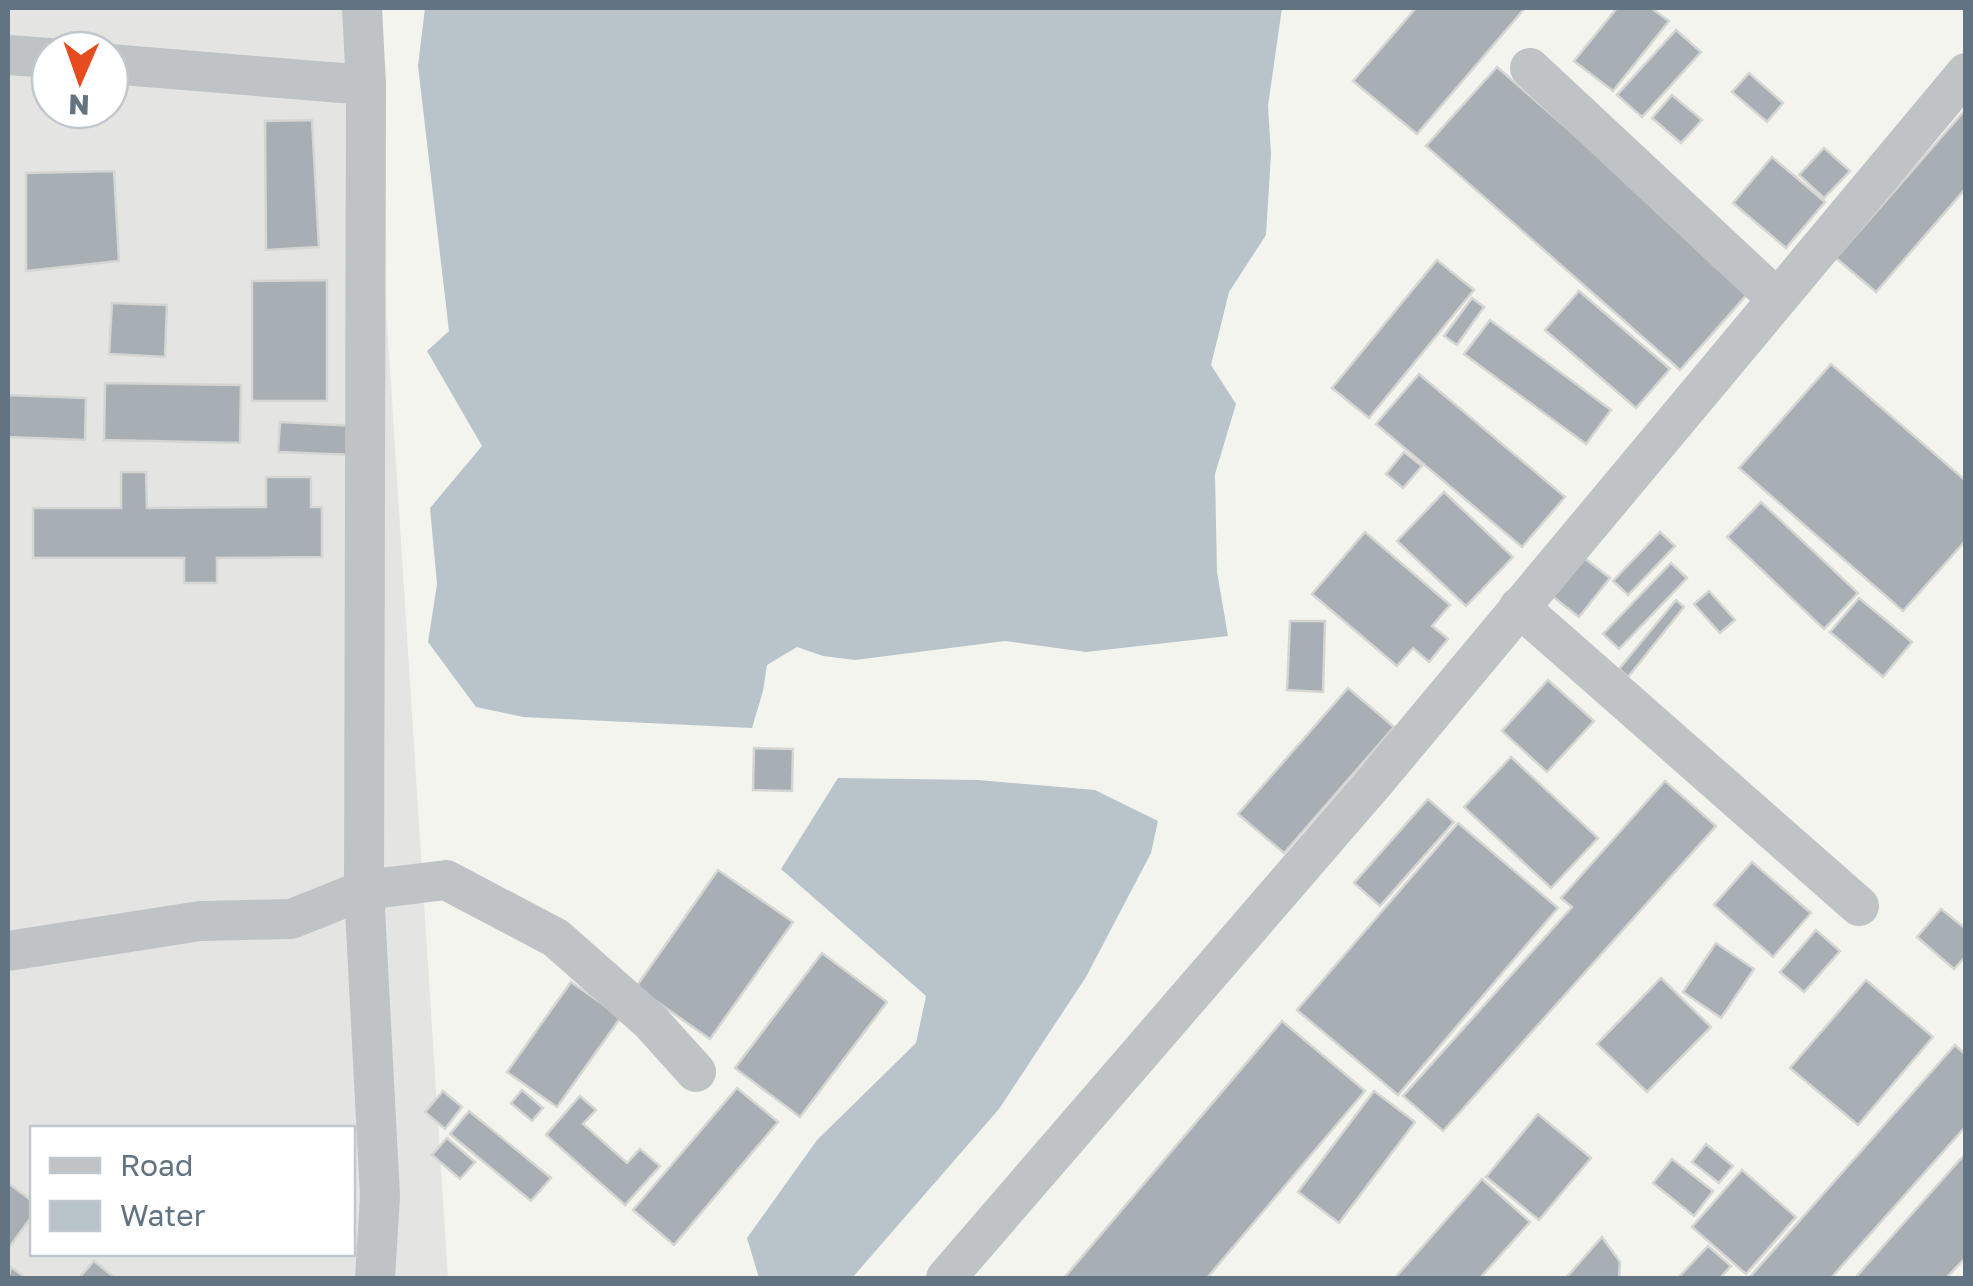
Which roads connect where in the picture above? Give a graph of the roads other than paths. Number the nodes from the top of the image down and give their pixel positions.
1 (362, 8) edge
2 (130, 66) edge
3 (1530, 68) dead end
4 (1966, 73) edge
5 (366, 85) junction
6 (1776, 297) junction
7 (1519, 607) junction
8 (364, 890) junction
9 (1859, 906) dead end
10 (8, 951) edge
11 (696, 1072) dead end
12 (375, 1278) edge
13 (946, 1278) edge

1 - 5 lane
2 - 5 lane
3 - 6 lane
4 - 6 lane
5 - 8 lane
6 - 7 lane
7 - 9 lane
7 - 13 lane
8 - 10 lane
8 - 11 lane
8 - 12 lane

